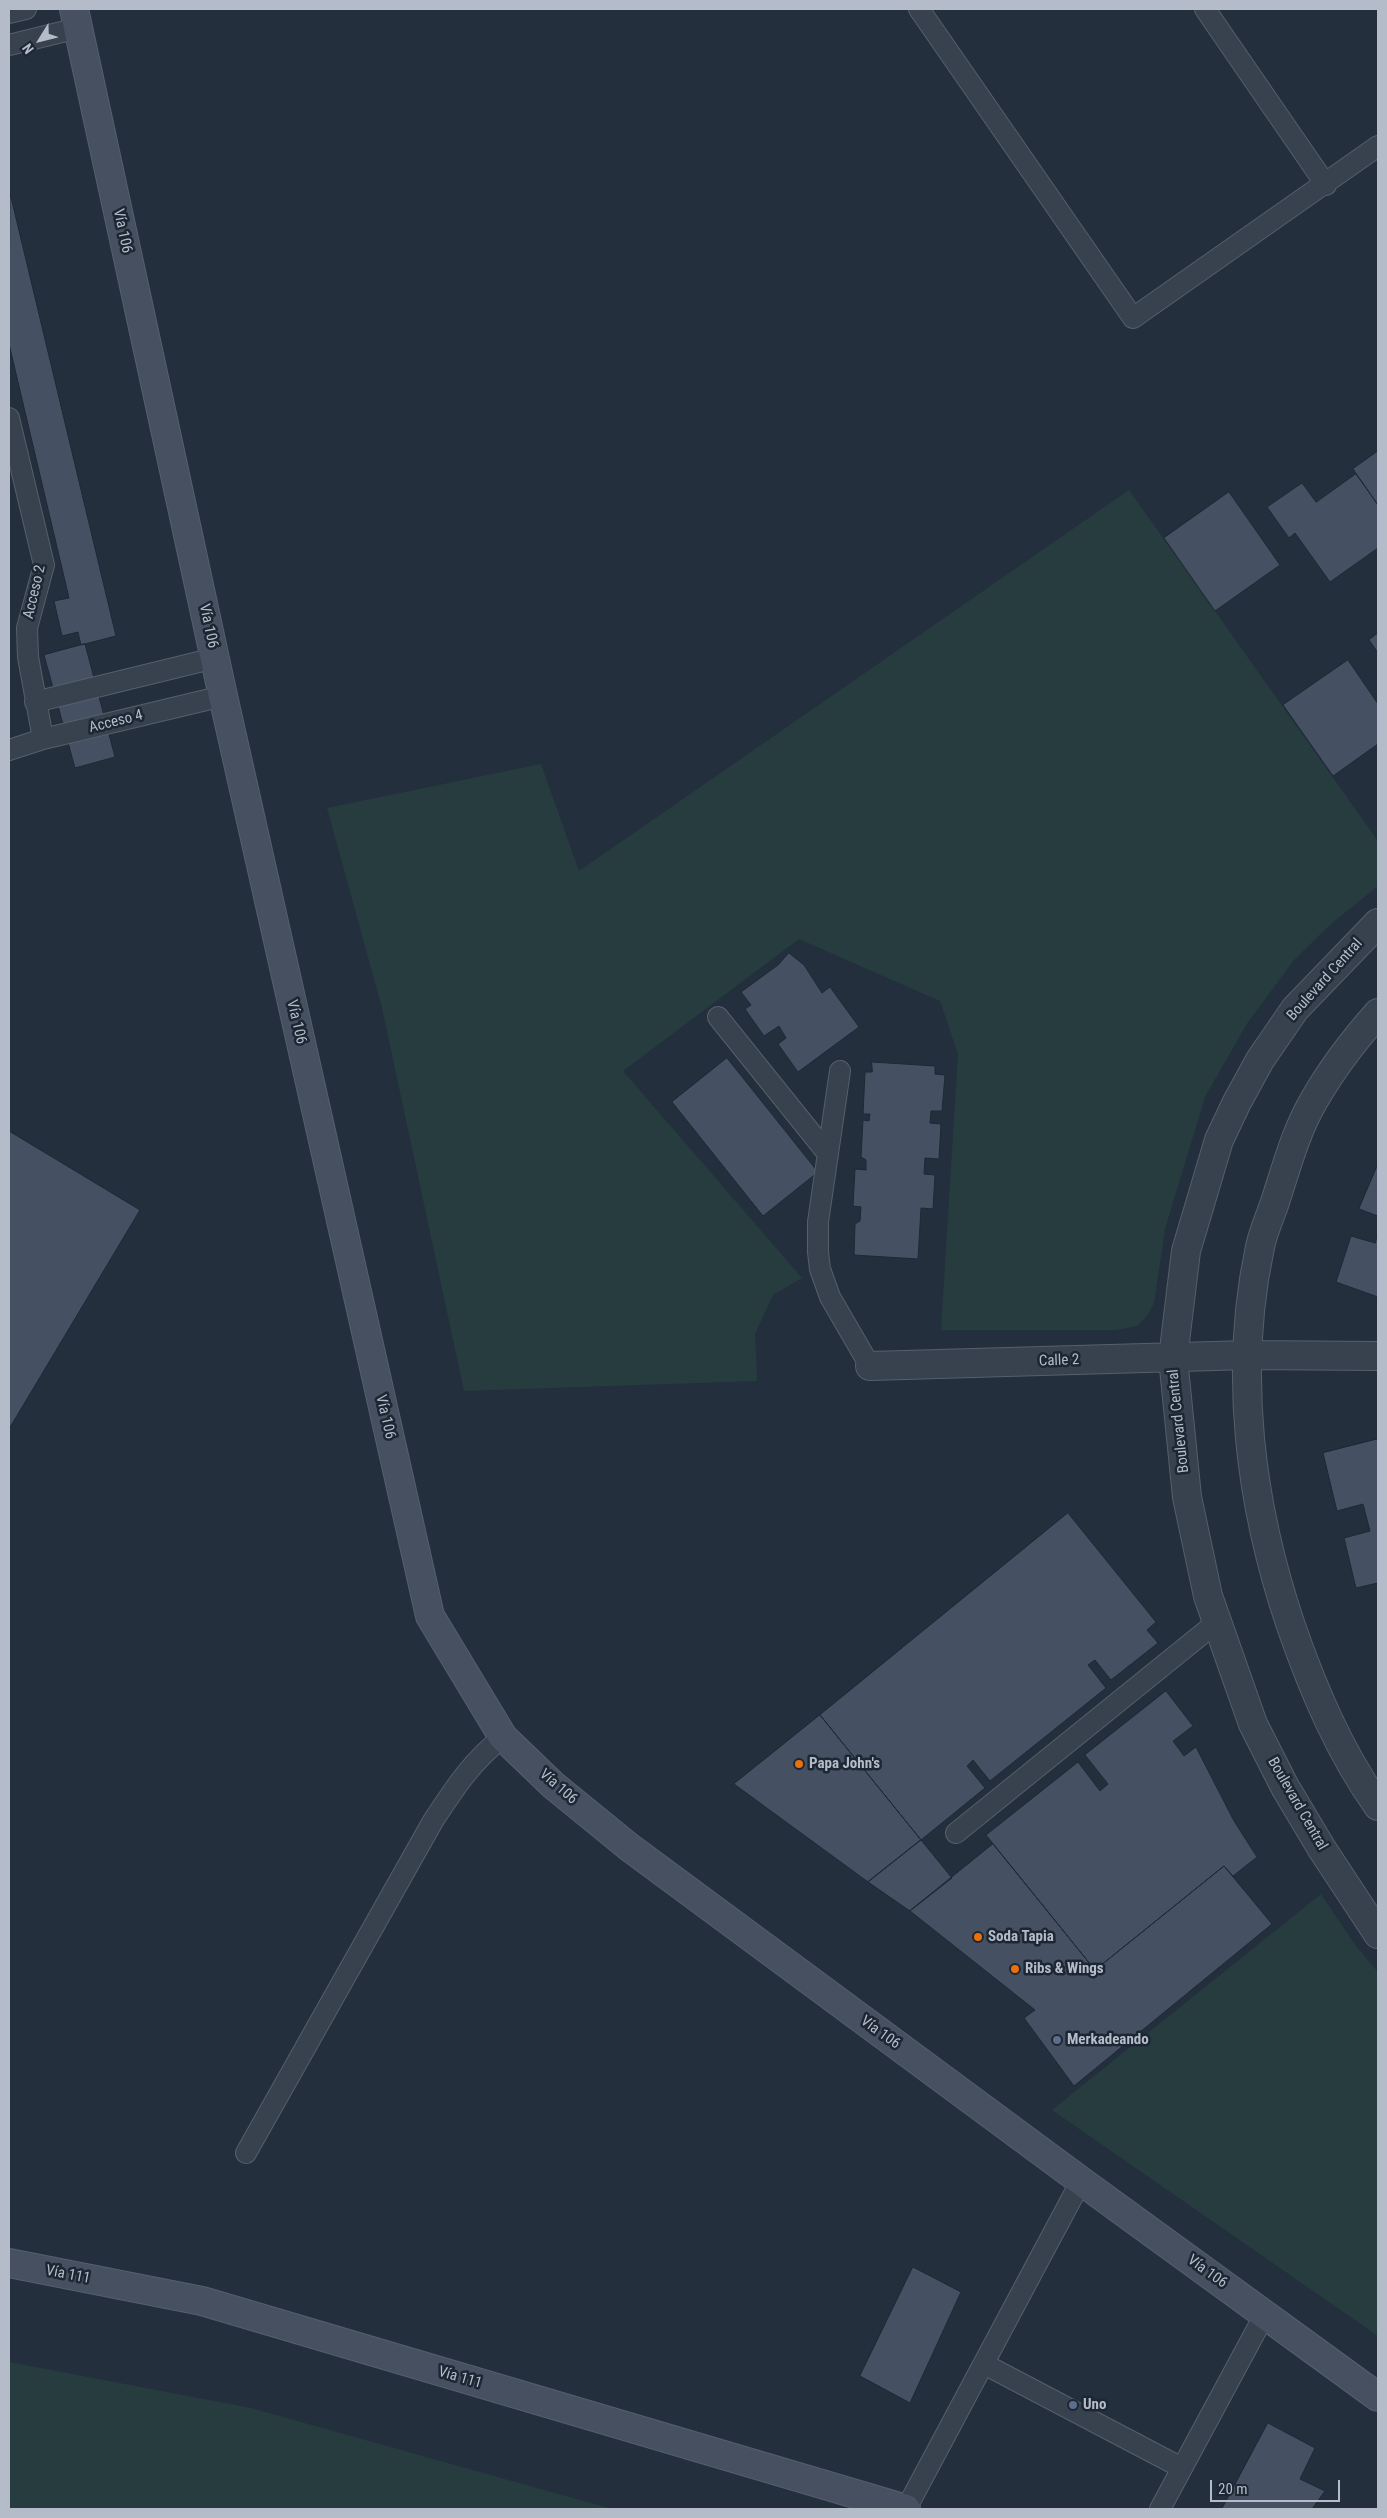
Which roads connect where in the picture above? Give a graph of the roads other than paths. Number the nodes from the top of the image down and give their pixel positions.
1 (26, 9) edge
2 (920, 9) edge
3 (1205, 9) edge
4 (9, 13) edge
5 (76, 18) edge
6 (9, 45) edge
7 (1378, 146) edge
8 (1326, 185) junction
9 (9, 418) edge
10 (215, 658) junction
11 (223, 696) junction
12 (35, 702) junction
13 (43, 739) junction
14 (9, 750) edge
15 (1378, 922) edge
16 (1378, 1013) edge
17 (718, 1017) dead end
18 (840, 1071) dead end
19 (828, 1154) junction
20 (1248, 1355) junction
21 (1378, 1356) edge
22 (1173, 1358) junction
23 (870, 1366) joint
24 (1217, 1622) junction
25 (503, 1737) junction
26 (1378, 1806) edge
27 (956, 1833) dead end
28 (1378, 1934) edge
29 (246, 2153) dead end
30 (1081, 2181) junction
31 (9, 2264) edge
32 (1265, 2314) junction
33 (984, 2364) junction
34 (1378, 2397) edge
35 (1182, 2468) junction
36 (906, 2509) edge
37 (1160, 2509) edge

1 - 4 lane
2 - 8 lane
3 - 8 lane
5 - 6 lane
5 - 10 main road, Vía 106
7 - 8 lane
9 - 12 lane, Acceso 2
10 - 11 main road, Vía 106
10 - 12 lane
11 - 13 lane, Acceso 4
11 - 25 main road, Vía 106
12 - 13 lane, Acceso 2
13 - 14 lane, Acceso 4
15 - 22 street, Boulevard Central
16 - 20 street
17 - 19 lane
18 - 19 lane
19 - 23 lane
20 - 21 street, Calle 2
20 - 22 street, Calle 2
20 - 26 street
22 - 23 street, Calle 2
22 - 24 street, Boulevard Central
24 - 27 lane
24 - 28 street, Boulevard Central
25 - 29 lane
25 - 30 main road, Vía 106
30 - 32 main road, Vía 106
30 - 33 lane
31 - 36 main road, Vía 111
32 - 34 main road, Vía 106
32 - 35 lane
33 - 35 lane
33 - 36 lane
35 - 37 lane

